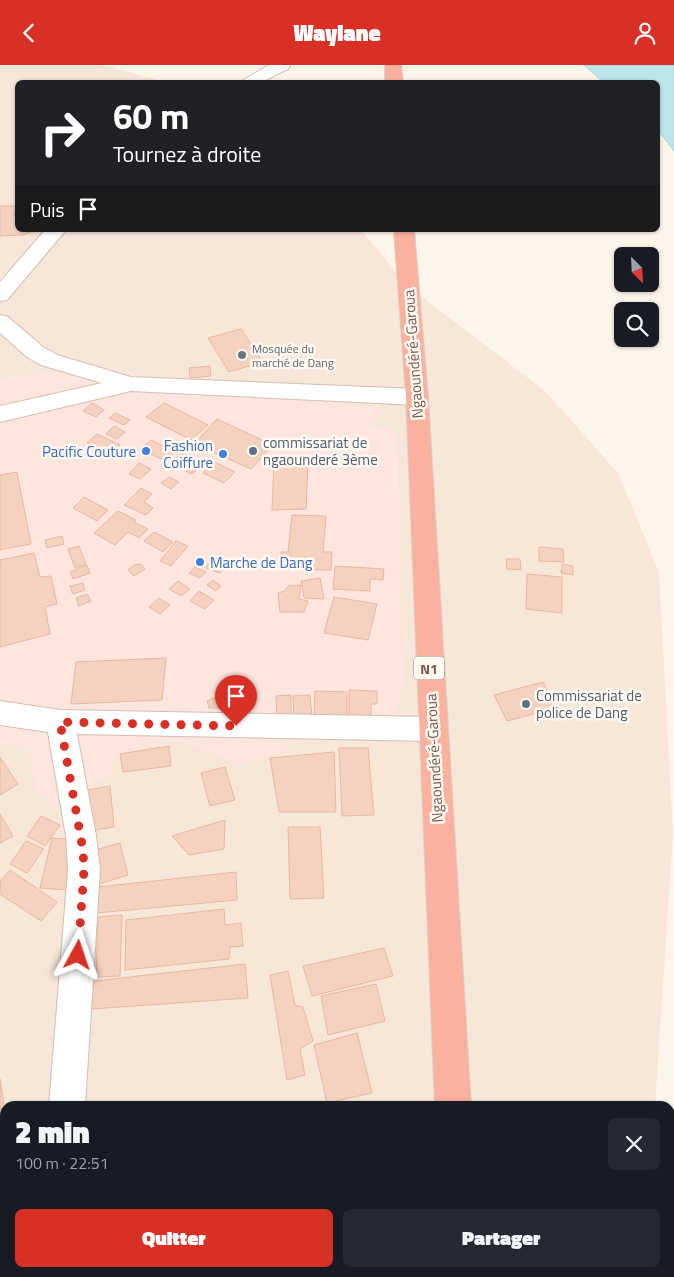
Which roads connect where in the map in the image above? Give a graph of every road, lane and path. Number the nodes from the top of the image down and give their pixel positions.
1 (282, 65) edge
2 (392, 65) edge
3 (252, 80) edge
4 (394, 80) edge
5 (54, 232) edge
6 (404, 232) edge
7 (0, 295) edge
8 (0, 322) edge
9 (131, 385) junction
10 (416, 397) junction
11 (0, 414) edge
12 (0, 713) edge
13 (60, 722) junction
14 (432, 729) junction
15 (67, 1101) edge
16 (453, 1101) edge

1 - 3 street
2 - 4 highway
5 - 7 street
6 - 10 highway, Ngaoundéré-Garoua / N1
8 - 9 street
9 - 10 street
9 - 11 street
10 - 14 highway, Ngaoundéré-Garoua / N1
12 - 13 street
13 - 14 street
13 - 15 street
14 - 16 highway, Ngaoundéré-Garoua / N1

